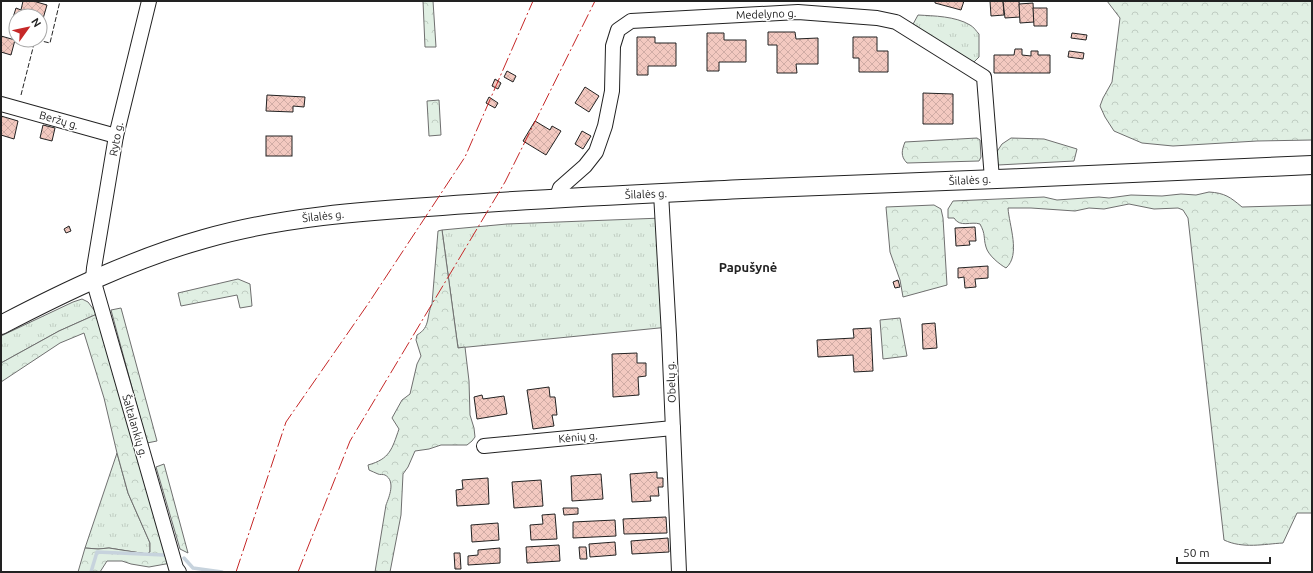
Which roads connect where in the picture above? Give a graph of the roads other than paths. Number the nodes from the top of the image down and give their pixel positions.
1 (149, 1) edge
2 (1, 104) edge
3 (116, 136) junction
4 (1312, 165) edge
5 (992, 179) junction
6 (661, 193) junction
7 (557, 197) junction
8 (93, 279) junction
9 (1, 325) edge
10 (673, 428) junction
11 (484, 446) dead end
12 (179, 572) edge
13 (679, 572) edge

1 - 3 street, Ryto g.
2 - 3 street, Beržų g.
3 - 8 street, Ryto g.
4 - 5 main road, Šilalės g.
5 - 6 main road, Šilalės g.
5 - 7 street, Medelyno g.
6 - 7 main road, Šilalės g.
6 - 10 street, Obelų g.
7 - 8 main road, Šilalės g.
8 - 9 main road, Šilalės g.
8 - 12 street, Šaltalankių g.
10 - 11 street, Kėnių g.
10 - 13 street, Obelų g.

